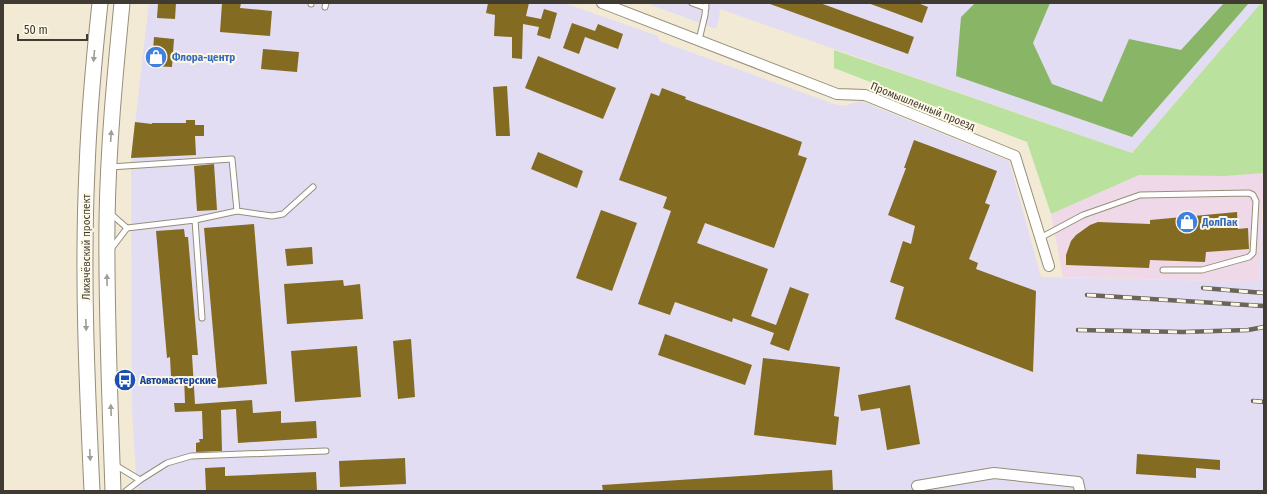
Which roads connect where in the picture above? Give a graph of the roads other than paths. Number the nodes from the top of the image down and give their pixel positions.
1 (100, 3) edge
2 (122, 3) edge
3 (602, 3) edge
4 (692, 3) edge
5 (706, 6) edge
6 (699, 40) junction
7 (109, 167) junction
8 (313, 187) dead end
9 (107, 210) junction
10 (237, 211) junction
11 (195, 220) junction
12 (127, 228) junction
13 (1040, 238) junction
14 (107, 256) junction
15 (1049, 266) dead end
16 (1163, 270) dead end
17 (202, 318) dead end
18 (326, 452) dead end
19 (112, 463) junction
20 (140, 480) junction
21 (917, 486) dead end
22 (92, 491) edge
23 (114, 491) edge
24 (126, 491) edge
25 (1080, 491) edge

1 -> 22 main road, Лихачёвский проспект
7 -> 2 main road, Лихачёвский проспект
3 - 6 street, Промышленный проезд
4 - 5 lane
5 - 6 lane
6 - 13 street, Промышленный проезд
7 - 9 main road, Лихачёвский проспект
7 - 10 lane
8 - 10 lane
9 - 12 lane
9 - 14 main road, Лихачёвский проспект
10 - 11 lane
11 - 12 lane
11 - 17 lane
12 - 14 lane
13 - 15 street, Промышленный проезд
13 - 16 lane
19 -> 14 main road, Лихачёвский проспект
18 - 20 lane
19 - 20 lane
19 - 23 main road, Лихачёвский проспект
20 - 24 lane
21 - 25 street

